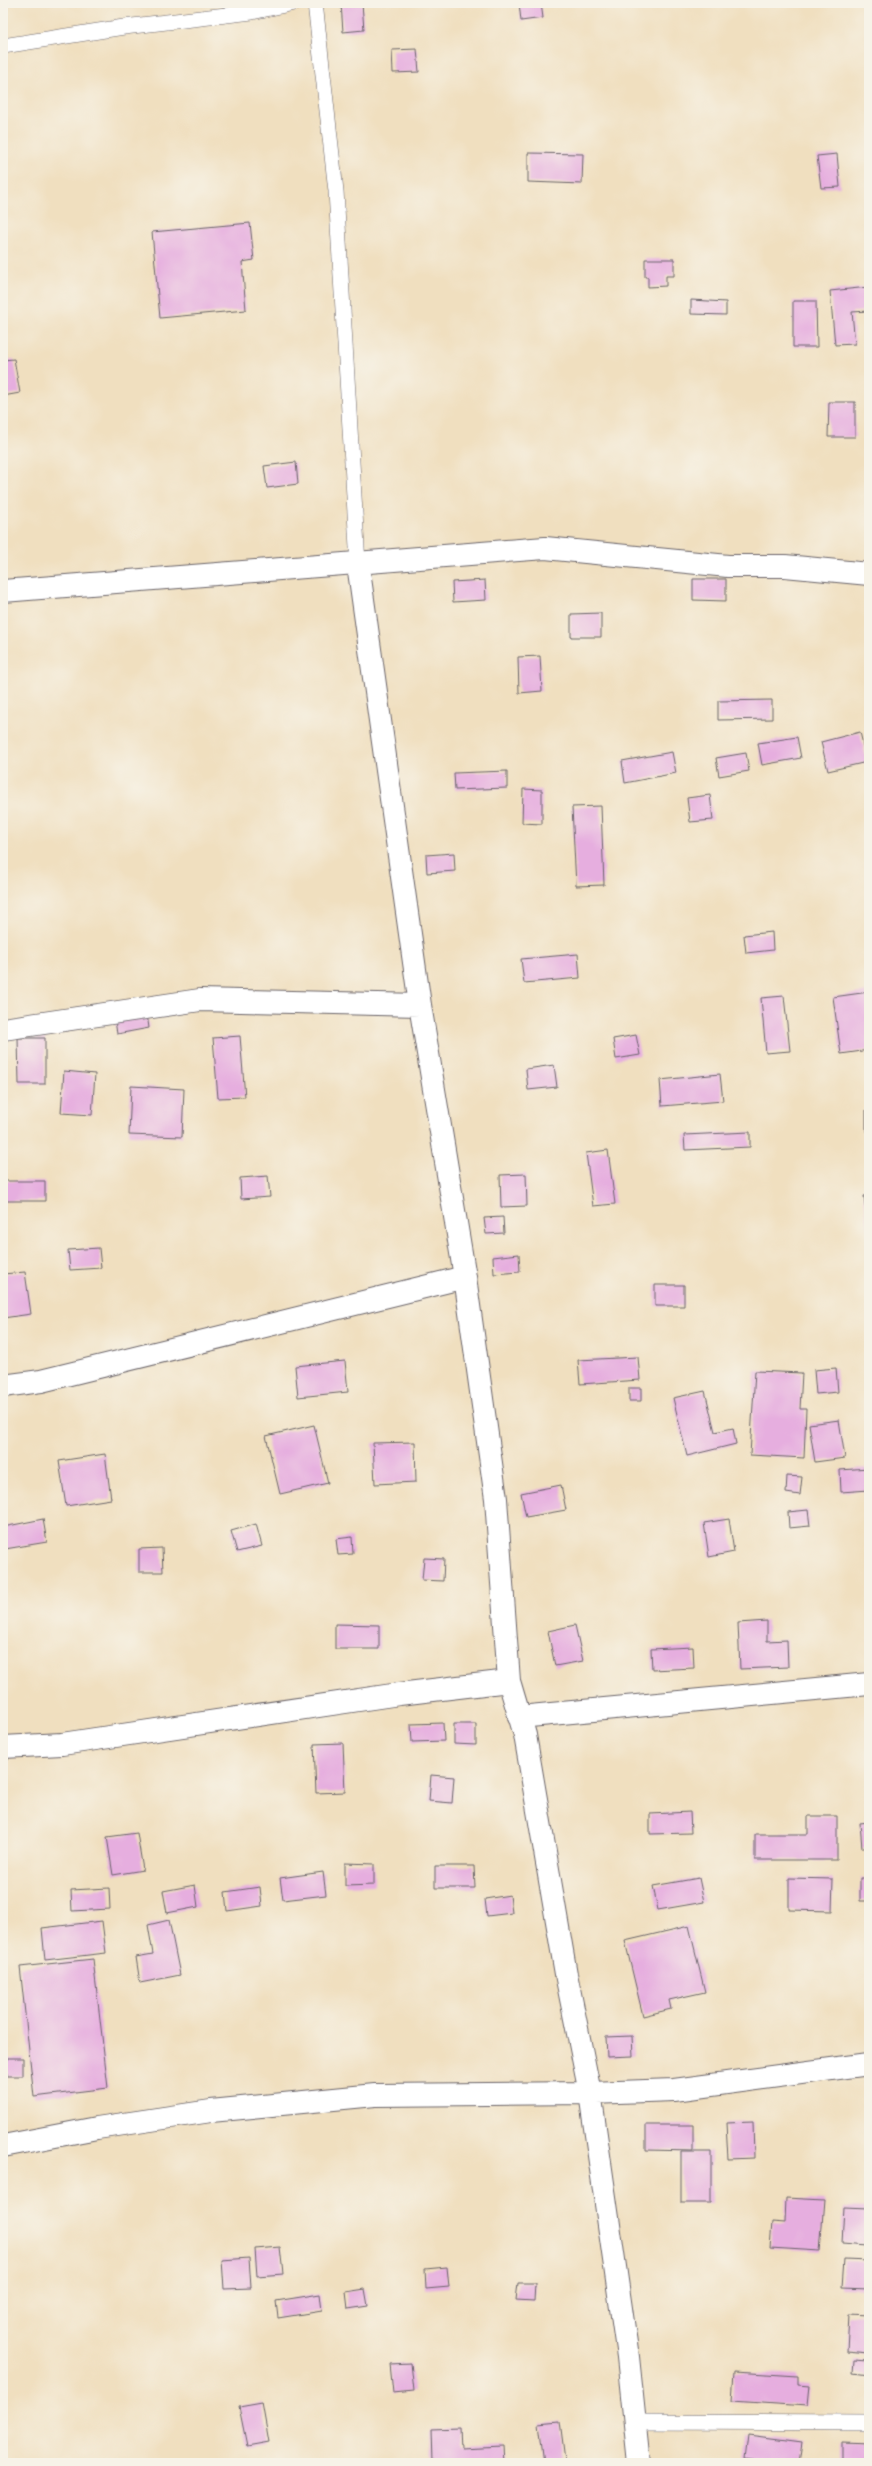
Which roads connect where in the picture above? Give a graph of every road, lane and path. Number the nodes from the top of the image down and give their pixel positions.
1 (294, 3) edge
2 (315, 3) edge
3 (3, 46) edge
4 (358, 564) junction
5 (869, 574) edge
6 (3, 591) edge
7 (420, 1005) junction
8 (3, 1029) edge
9 (465, 1277) junction
10 (3, 1386) edge
11 (509, 1681) junction
12 (869, 1684) edge
13 (520, 1717) junction
14 (3, 1747) edge
15 (869, 2064) edge
16 (590, 2093) junction
17 (3, 2146) edge
18 (634, 2422) junction
19 (869, 2423) edge
20 (639, 2463) edge

1 - 3 lane
2 - 4 lane
4 - 5 street
4 - 6 street
4 - 7 street
7 - 8 street
7 - 9 street
9 - 10 street
9 - 11 street
11 - 13 street
11 - 14 street
12 - 13 street
13 - 16 street
15 - 16 street
16 - 17 street
16 - 18 street
18 - 19 lane
18 - 20 street

